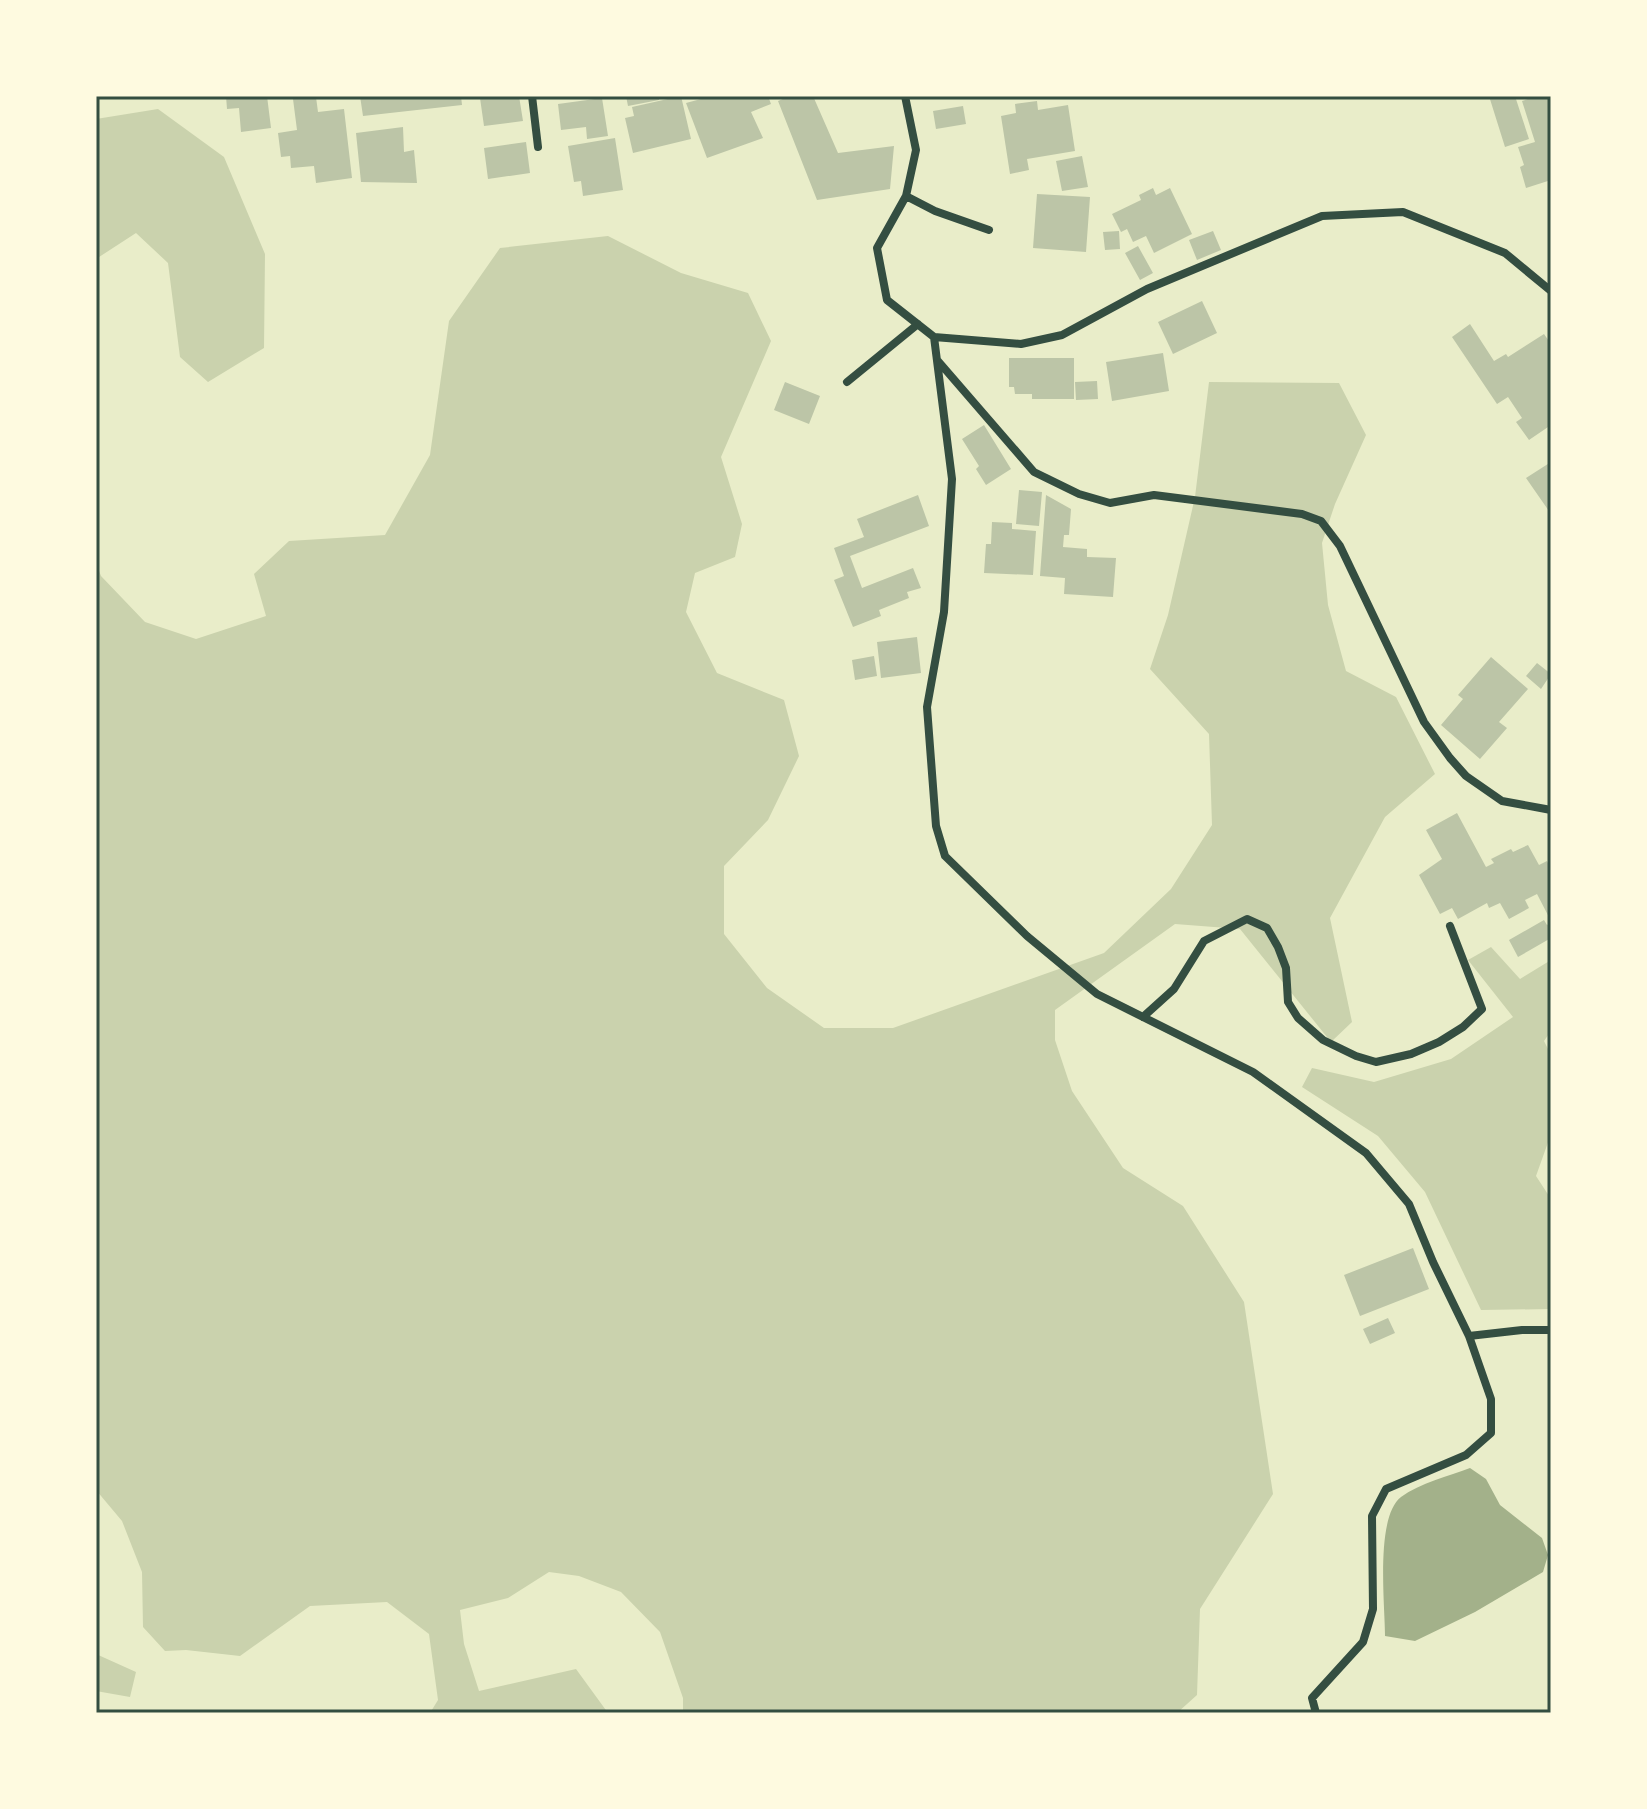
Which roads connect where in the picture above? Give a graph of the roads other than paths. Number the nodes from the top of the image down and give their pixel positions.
1 (532, 96) edge
2 (905, 96) edge
3 (538, 147) dead end
4 (906, 196) junction
5 (989, 230) dead end
6 (1551, 291) edge
7 (918, 324) junction
8 (934, 337) junction
9 (937, 360) junction
10 (847, 382) dead end
11 (1551, 810) edge
12 (1450, 926) dead end
13 (1143, 1017) junction
14 (1551, 1330) edge
15 (1469, 1336) junction
16 (1316, 1713) edge

1 - 3 street
2 - 4 street
4 - 5 street
4 - 7 street
6 - 8 street
7 - 8 street
7 - 10 street
8 - 9 street
9 - 11 street
9 - 13 street
12 - 13 street
13 - 15 street
14 - 15 street
15 - 16 street

